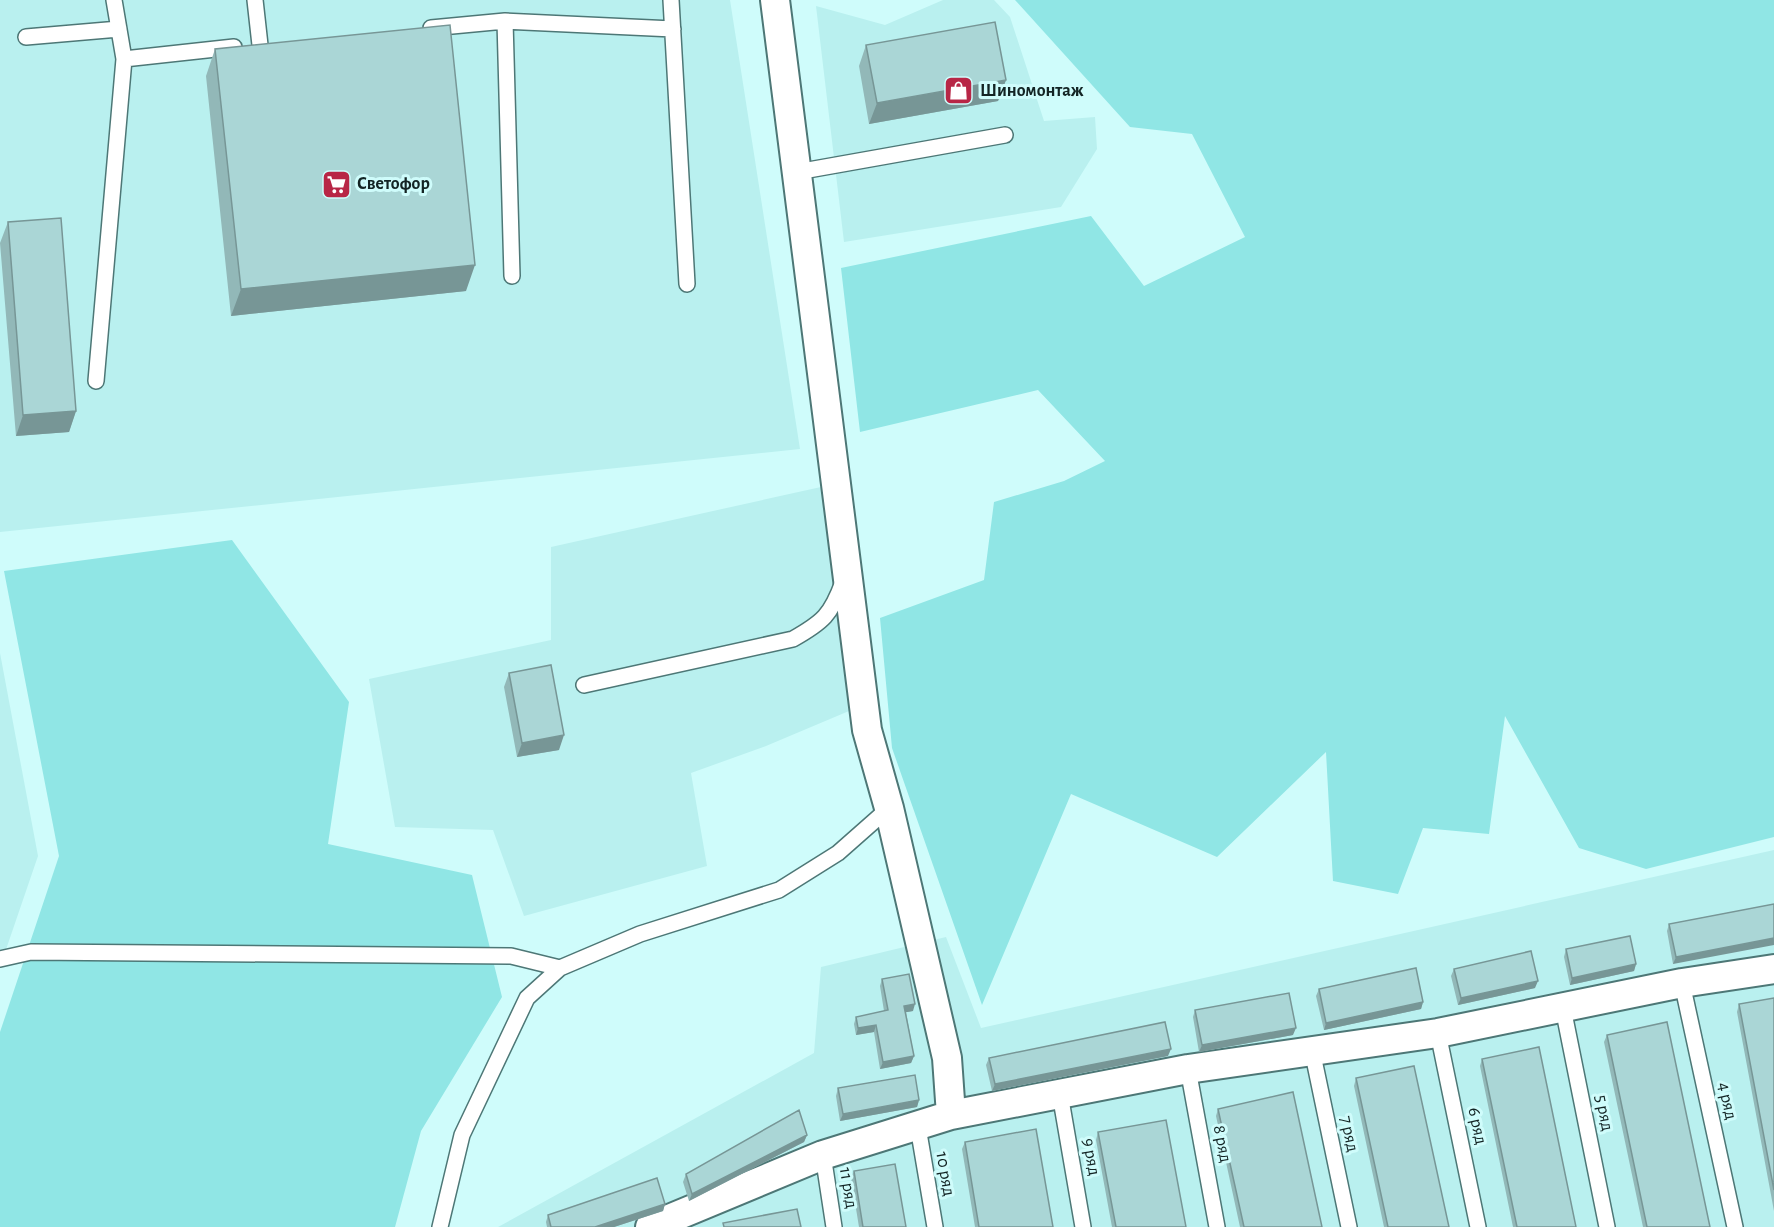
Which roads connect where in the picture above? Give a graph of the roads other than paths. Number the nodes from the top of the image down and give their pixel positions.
1 (114, 0) edge
2 (255, 0) edge
3 (671, 0) edge
4 (775, 0) edge
5 (505, 21) junction
6 (119, 29) junction
7 (673, 29) junction
8 (412, 30) edge
9 (26, 37) dead end
10 (124, 59) junction
11 (1005, 135) dead end
12 (796, 172) junction
13 (512, 276) dead end
14 (687, 284) dead end
15 (96, 381) dead end
16 (847, 571) junction
17 (584, 685) dead end
18 (889, 808) junction
19 (0, 958) edge
20 (560, 968) junction
21 (1774, 969) edge
22 (1682, 983) junction
23 (1563, 1008) junction
24 (1438, 1033) junction
25 (1312, 1050) junction
26 (1188, 1069) junction
27 (1060, 1094) junction
28 (951, 1115) junction
29 (918, 1127) junction
30 (823, 1155) junction
31 (690, 1220) edge
32 (440, 1227) edge
33 (650, 1227) edge
34 (834, 1227) edge
35 (934, 1227) edge
36 (1083, 1227) edge
37 (1217, 1227) edge
38 (1349, 1227) edge
39 (1478, 1227) edge
40 (1607, 1227) edge
41 (1735, 1227) edge

1 - 6 lane
2 - 10 lane
3 - 7 lane
4 - 12 street
5 - 7 lane
5 - 8 lane
5 - 13 lane
6 - 9 lane
6 - 10 lane
7 - 14 lane
10 - 15 lane
11 - 12 lane
12 - 16 street
16 - 17 lane
16 - 18 street
18 - 20 lane
18 - 28 street
19 - 20 lane
20 - 32 lane
21 - 22 street
22 - 23 street
22 - 41 lane, 4 ряд
23 - 24 street
23 - 40 lane, 5 ряд
24 - 25 street
24 - 39 lane, 6 ряд
25 - 26 street
25 - 38 lane, 7 ряд
26 - 27 street
26 - 37 lane, 8 ряд
27 - 28 street
27 - 36 lane, 9 ряд
28 - 29 street
29 - 30 street
29 - 35 lane, 10 ряд
30 - 31 street
30 - 34 lane, 11 ряд
31 - 33 street

